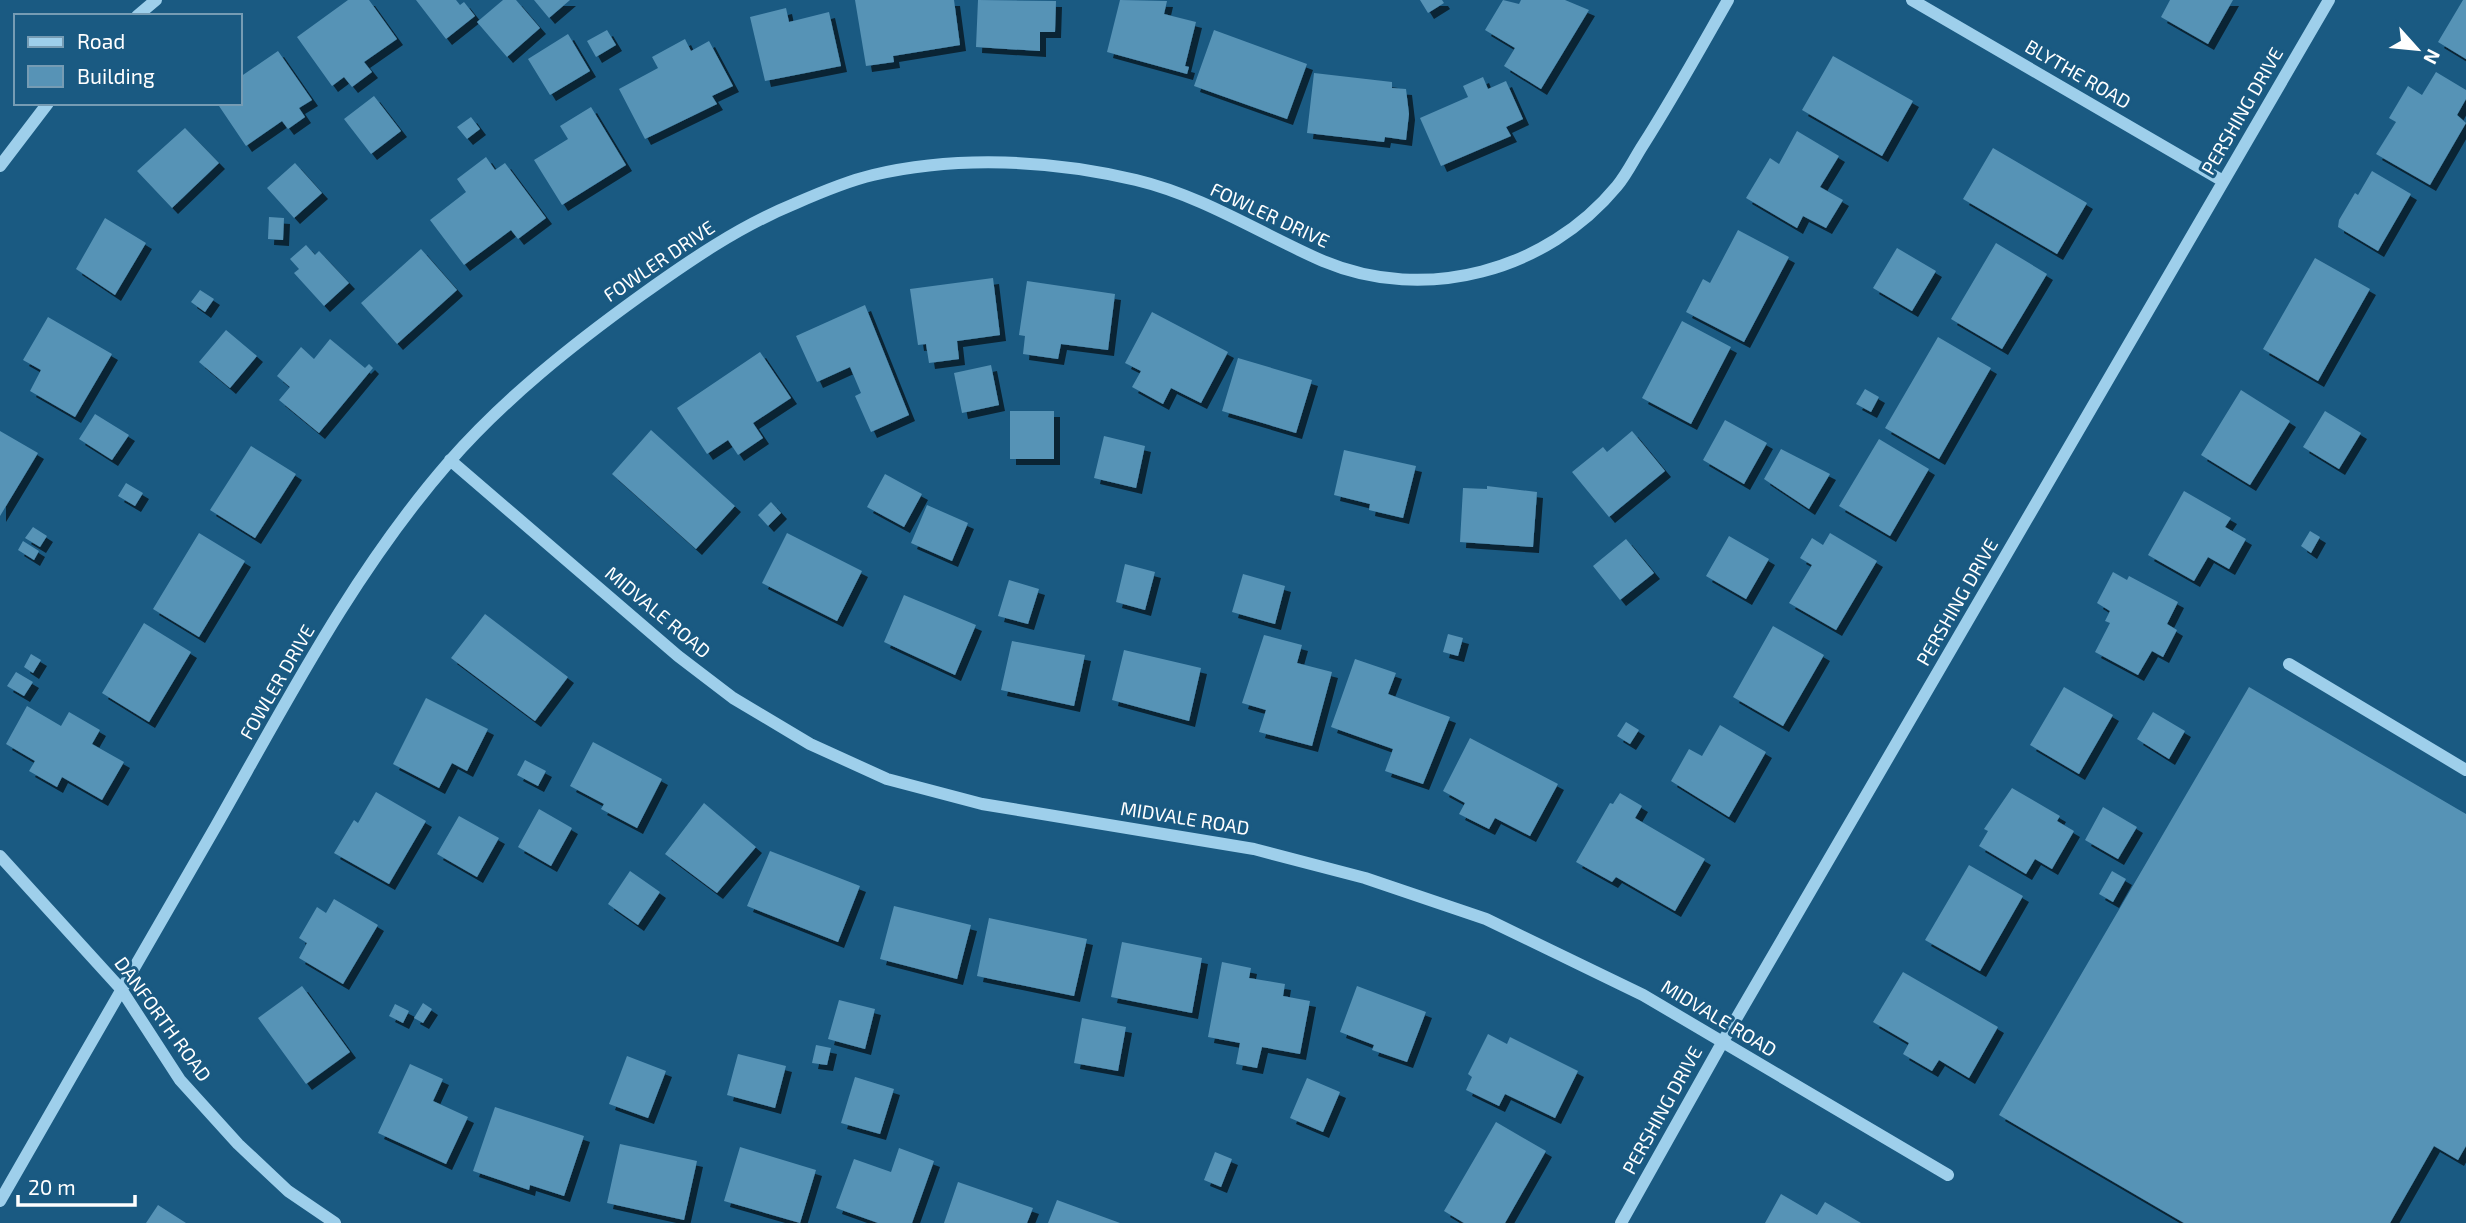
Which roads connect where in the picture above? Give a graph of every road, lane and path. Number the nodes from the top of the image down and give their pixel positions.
1 (156, 0) edge
2 (1728, 0) edge
3 (1912, 0) edge
4 (2329, 0) edge
5 (139, 14) edge
6 (46, 105) edge
7 (0, 166) edge
8 (2223, 181) junction
9 (450, 460) junction
10 (2289, 664) dead end
11 (2466, 770) edge
12 (0, 856) edge
13 (121, 989) junction
14 (1722, 1043) junction
15 (1948, 1175) dead end
16 (0, 1202) edge
17 (335, 1223) edge
18 (1621, 1223) edge

1 - 5 street
2 - 9 street, FOWLER DRIVE
3 - 8 street, BLYTHE ROAD
4 - 8 street, PERSHING DRIVE
6 - 7 street
8 - 14 street, PERSHING DRIVE
9 - 13 street, FOWLER DRIVE
9 - 14 street, MIDVALE ROAD
10 - 11 street
12 - 13 street, DANFORTH ROAD
13 - 16 street, FOWLER DRIVE
13 - 17 street, DANFORTH ROAD
14 - 15 street, MIDVALE ROAD
14 - 18 street, PERSHING DRIVE

